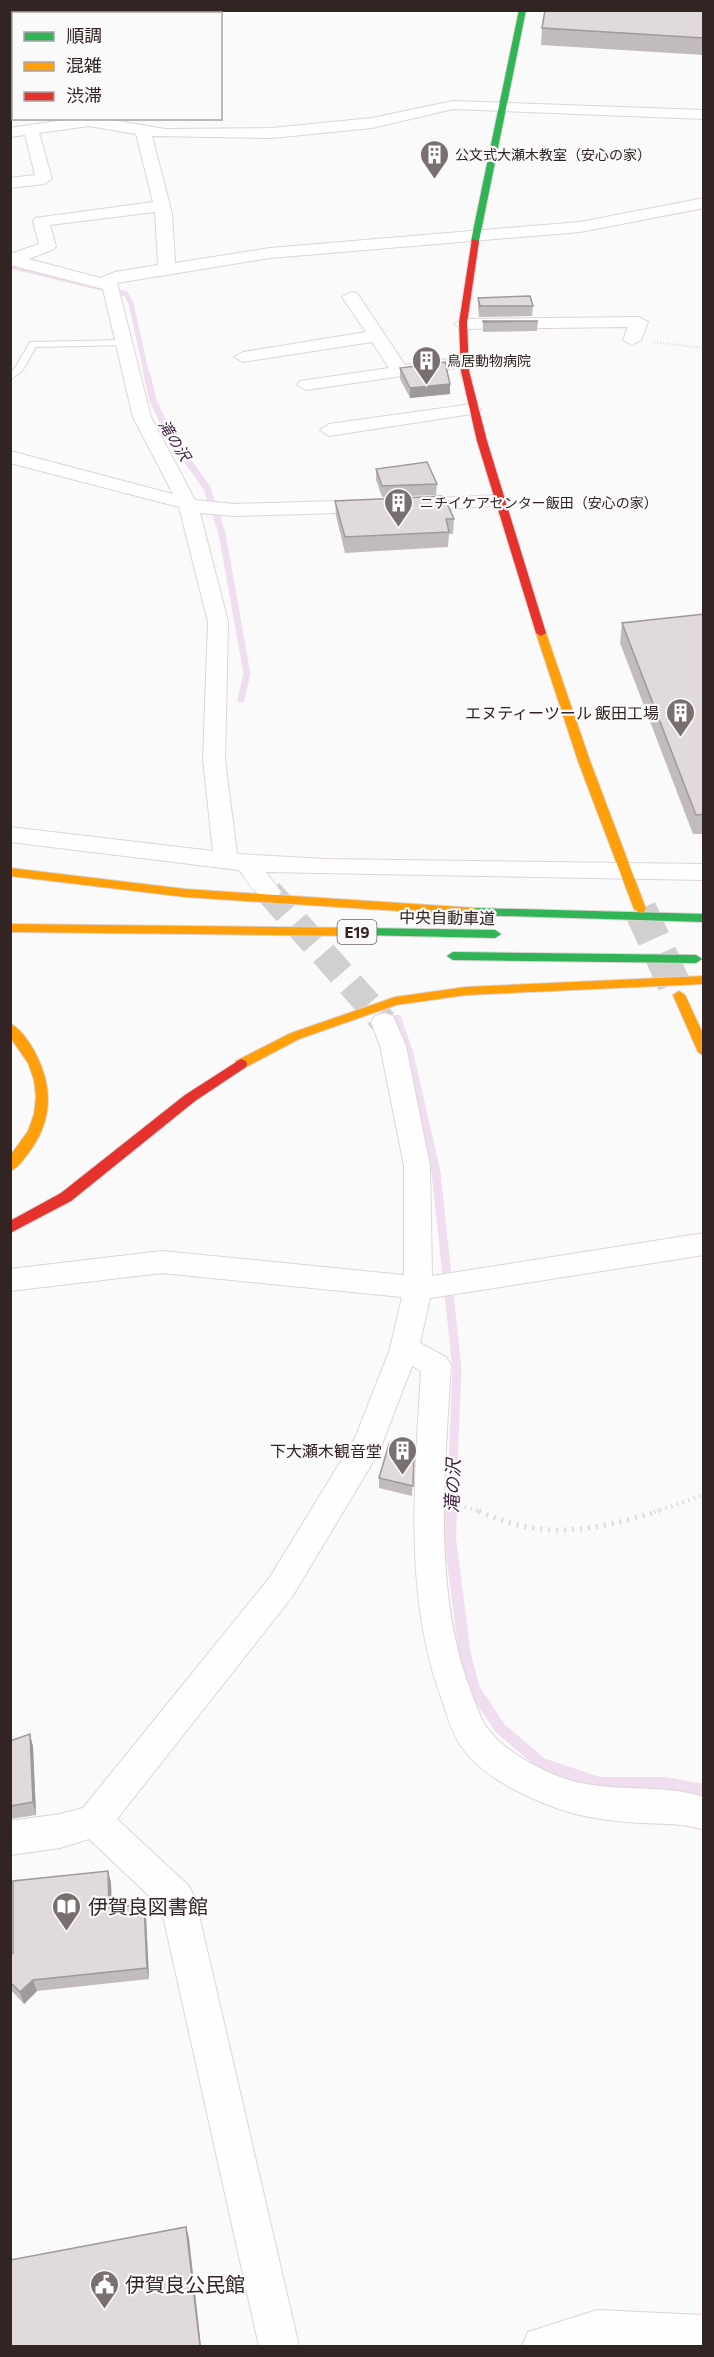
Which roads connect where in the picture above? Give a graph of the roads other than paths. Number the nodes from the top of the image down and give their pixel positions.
1 (523, 10) edge
2 (501, 106) junction
3 (704, 115) edge
4 (89, 120) edge
5 (143, 130) junction
6 (31, 131) junction
7 (10, 133) edge
8 (10, 183) edge
9 (704, 203) edge
10 (162, 206) junction
11 (476, 238) junction
12 (11, 260) edge
13 (167, 270) junction
14 (110, 288) junction
15 (351, 297) dead end
16 (463, 324) junction
17 (376, 336) junction
18 (632, 340) road end
19 (124, 343) junction
20 (243, 357) dead end
21 (464, 362) junction
22 (400, 371) junction
23 (10, 377) edge
24 (306, 385) dead end
25 (472, 409) junction
26 (329, 430) dead end
27 (10, 457) edge
28 (501, 501) junction
29 (194, 505) junction
30 (10, 834) edge
31 (236, 861) junction
32 (10, 872) edge
33 (704, 872) edge
34 (625, 873) junction
35 (269, 892) tunnel mouth
36 (640, 909) tunnel mouth
37 (704, 918) edge
38 (10, 928) edge
39 (512, 934) dead end
40 (438, 956) dead end
41 (704, 959) edge
42 (704, 980) edge
43 (679, 995) tunnel mouth
44 (384, 1023) tunnel mouth
45 (10, 1028) edge
46 (704, 1052) edge
47 (10, 1166) edge
48 (10, 1228) edge
49 (704, 1244) edge
50 (10, 1280) edge
51 (438, 1286) junction
52 (404, 1349) junction
53 (704, 1814) edge
54 (94, 1821) junction
55 (10, 1838) edge
56 (704, 2335) edge
57 (279, 2346) edge
58 (542, 2346) edge

1 - 2 main road
2 - 3 street
2 - 5 street
2 - 11 main road
4 - 5 street
4 - 6 street
5 - 10 street
6 - 7 street
6 - 8 street
9 - 11 street
10 - 12 street
10 - 13 street
11 - 13 street
11 - 16 main road
12 - 14 street
13 - 14 street
14 - 19 street
15 - 17 street
16 - 18 street
16 - 21 main road
17 - 20 street
17 - 22 street
19 - 23 lane
19 - 29 street
21 - 22 street
21 - 25 main road
22 - 24 street
25 - 26 street
25 - 28 main road
27 - 29 street
28 - 29 street
28 - 34 main road
29 - 31 street
30 - 31 street
31 - 34 street
31 - 35 street
32 - 37 main road
33 - 34 street
34 - 36 main road
38 - 39 main road, 中央自動車道 / E19
40 - 41 main road
42 - 48 main road
43 - 46 main road
44 - 51 street
45 - 47 main road
49 - 51 street
50 - 51 street
51 - 52 street
52 - 53 street
52 - 54 street
54 - 55 street
54 - 57 street
56 - 58 street

